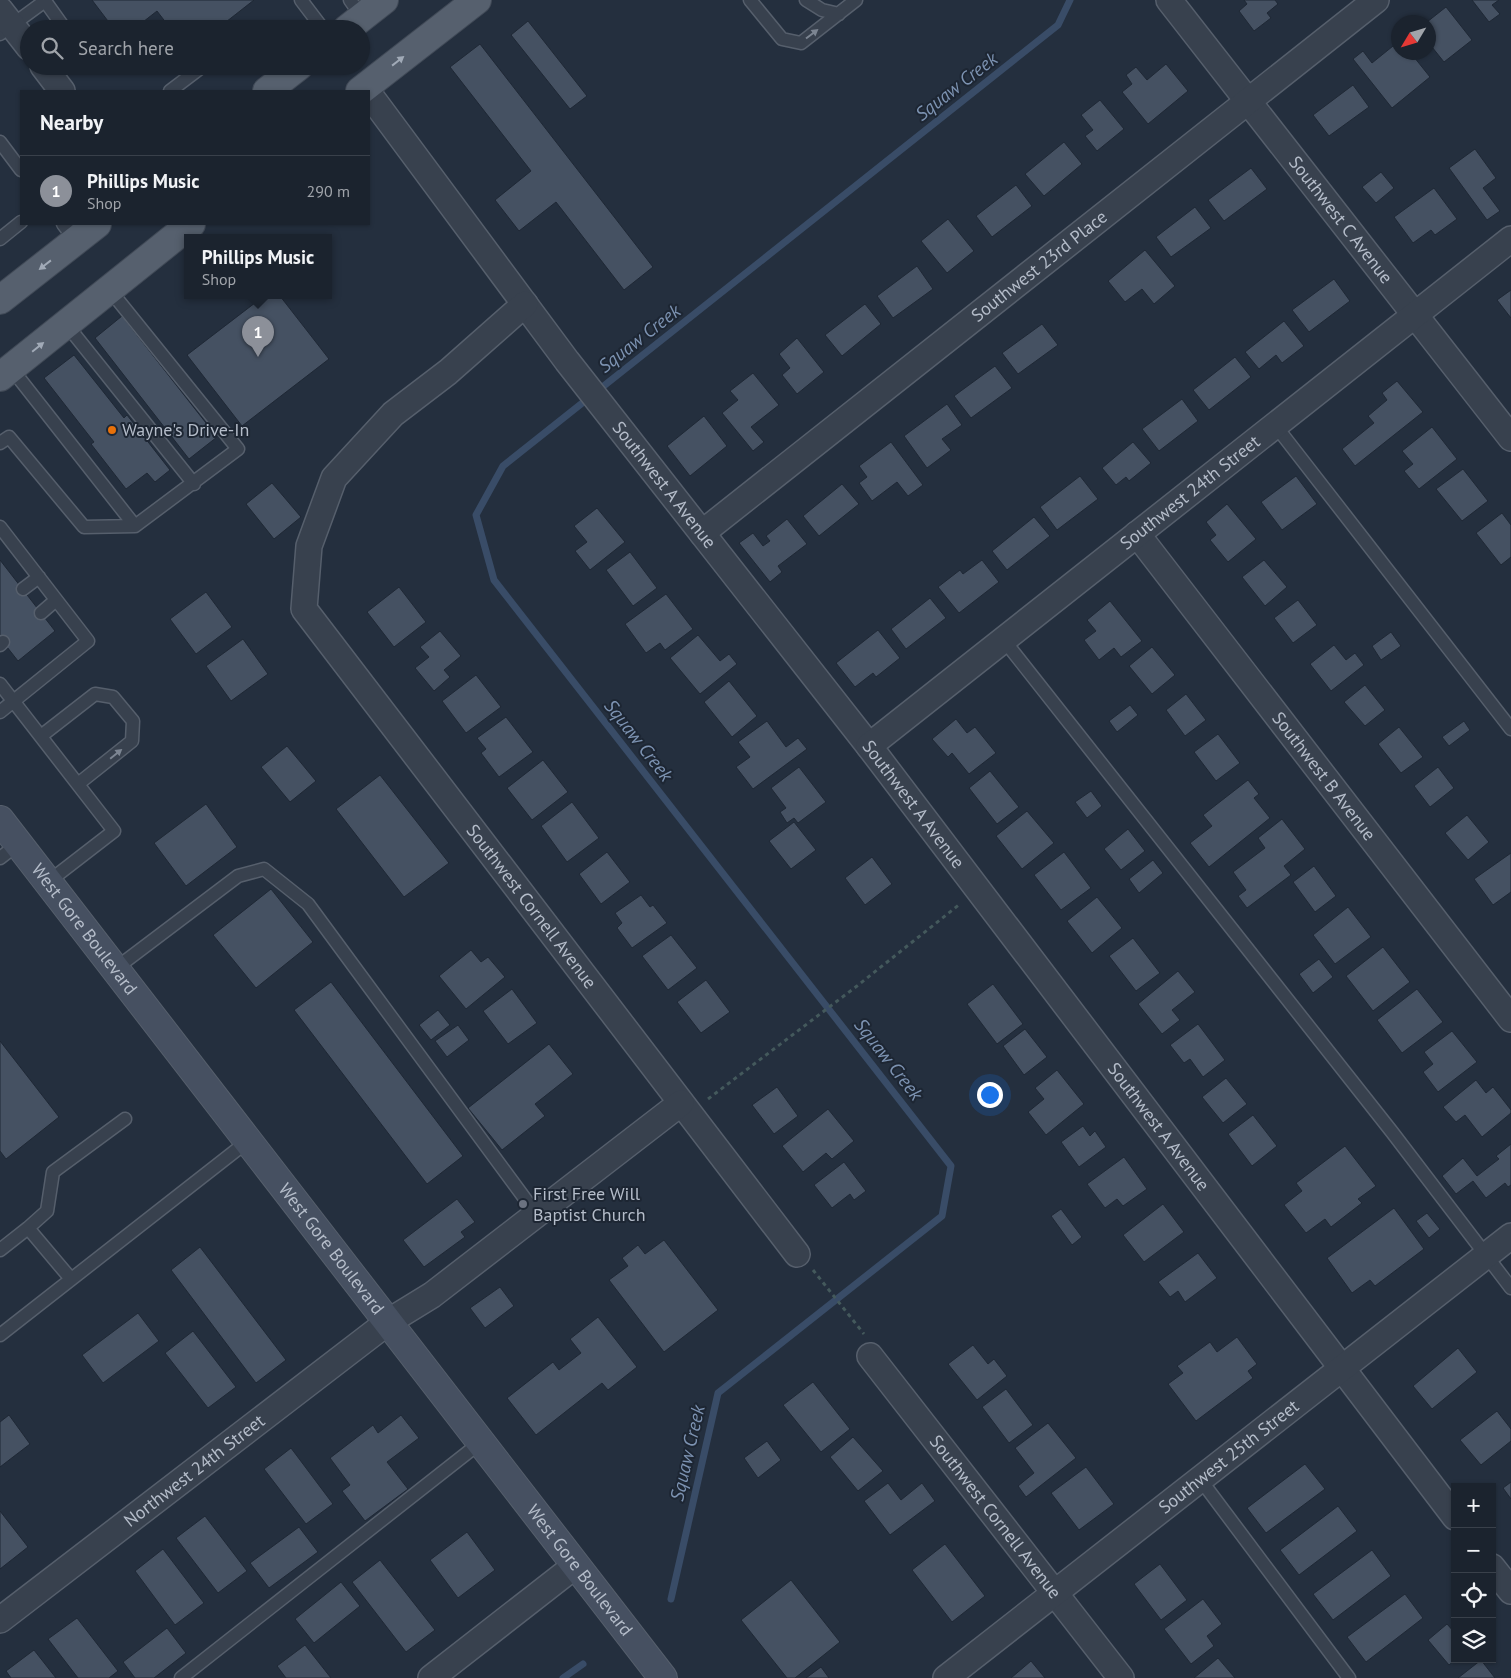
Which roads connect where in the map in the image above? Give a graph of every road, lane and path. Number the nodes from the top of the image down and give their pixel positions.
1 (301, 0) edge
2 (384, 0) edge
3 (476, 0) edge
4 (750, 0) edge
5 (806, 0) edge
6 (856, 0) edge
7 (1170, 0) edge
8 (1376, 0) edge
9 (839, 14) junction
10 (353, 15) edge
11 (59, 20) edge
12 (316, 20) edge
13 (4, 23) edge
14 (20, 38) edge
15 (190, 75) edge
16 (171, 90) edge
17 (366, 90) edge
18 (370, 98) edge
19 (1248, 100) junction
20 (0, 142) edge
21 (20, 169) edge
22 (20, 223) edge
23 (94, 225) edge
24 (176, 228) edge
25 (69, 232) edge
26 (0, 239) edge
27 (1511, 239) edge
28 (110, 289) junction
29 (0, 300) edge
30 (525, 304) junction
31 (1415, 315) junction
32 (66, 324) junction
33 (6, 372) edge
34 (1275, 425) junction
35 (1511, 438) edge
36 (0, 443) edge
37 (194, 484) junction
38 (135, 526) junction
39 (0, 527) edge
40 (702, 533) junction
41 (1137, 534) junction
42 (4, 540) edge
43 (38, 577) junction
44 (23, 589) dead end
45 (56, 600) junction
46 (41, 613) dead end
47 (1003, 639) junction
48 (0, 684) edge
49 (14, 701) junction
50 (0, 712) edge
51 (1511, 729) edge
52 (41, 736) junction
53 (869, 746) junction
54 (78, 784) junction
55 (0, 820) edge
56 (9, 851) edge
57 (48, 882) junction
58 (978, 890) junction
59 (115, 969) junction
60 (1511, 1019) edge
61 (685, 1108) junction
62 (125, 1119) dead end
63 (248, 1141) junction
64 (537, 1215) junction
65 (28, 1228) junction
66 (1511, 1236) edge
67 (0, 1250) edge
68 (1486, 1255) junction
69 (806, 1263) joint
70 (71, 1279) junction
71 (1511, 1288) edge
72 (388, 1322) junction
73 (855, 1323) dead end
74 (0, 1335) edge
75 (870, 1356) dead end
76 (1342, 1368) junction
77 (481, 1442) junction
78 (1200, 1479) junction
79 (1451, 1512) edge
80 (576, 1564) junction
81 (1496, 1572) edge
82 (1511, 1592) edge
83 (1054, 1593) junction
84 (0, 1620) edge
85 (181, 1678) edge
86 (431, 1678) edge
87 (663, 1678) edge
88 (946, 1678) edge
89 (1121, 1678) edge
90 (1349, 1678) edge

1 - 12 lane
2 - 10 main road
17 -> 3 main road
4 -> 9 lane
5 - 9 lane
6 - 9 lane
7 - 19 street, Southwest C Avenue
8 - 19 street, Southwest 23rd Place
11 - 13 lane
13 - 14 street
15 - 16 lane
18 - 30 street, Southwest A Avenue
19 - 31 street, Southwest C Avenue
19 - 40 street, Southwest 23rd Place
20 - 21 lane
22 - 26 lane
23 - 25 main road
24 - 28 main road
25 -> 29 main road
27 - 31 street, Southwest 24th Street
28 - 32 main road
28 - 37 lane
30 - 40 street, Southwest A Avenue
30 - 61 street, Southwest Cornell Avenue
31 - 34 street, Southwest 24th Street
31 - 35 street, Southwest C Avenue
33 -> 32 main road
32 - 37 lane
33 - 38 lane
34 - 41 street, Southwest 24th Street
34 - 51 lane
36 - 38 lane
37 - 38 lane
39 - 42 lane
40 - 53 street, Southwest A Avenue
41 - 47 street, Southwest 24th Street
41 - 60 street, Southwest B Avenue
42 - 43 lane
43 - 44 lane
43 - 45 lane
45 - 46 lane
45 - 49 lane
47 - 53 street, Southwest 24th Street
47 - 68 lane
48 - 49 lane
49 - 50 lane
49 - 52 lane
52 - 54 lane
54 -> 52 lane
53 - 58 street, Southwest A Avenue
54 - 57 lane
55 - 56 main road, West Gore Boulevard
56 - 57 main road, West Gore Boulevard
57 - 59 main road, West Gore Boulevard
58 - 61 path
58 - 76 street, Southwest A Avenue
59 - 63 main road, West Gore Boulevard
59 - 64 lane
61 - 64 street
61 - 69 street, Southwest Cornell Avenue
62 - 65 lane
63 - 70 lane
63 - 72 main road, West Gore Boulevard
64 - 72 street
65 - 67 lane
65 - 70 lane
66 - 68 street, Southwest 25th Street
68 - 71 lane
68 - 76 street, Southwest 25th Street
69 - 73 path
70 - 74 lane
72 - 77 main road, West Gore Boulevard
72 - 84 street, Northwest 24th Street
75 - 83 street, Southwest Cornell Avenue
76 - 78 street, Southwest 25th Street
76 - 79 street, Southwest A Avenue
77 - 80 main road, West Gore Boulevard
77 - 85 lane
78 - 83 street, Southwest 25th Street
78 - 90 lane
80 - 86 street
80 - 87 main road, West Gore Boulevard
81 - 82 street
83 - 88 street, Southwest 25th Street
83 - 89 street, Southwest Cornell Avenue

